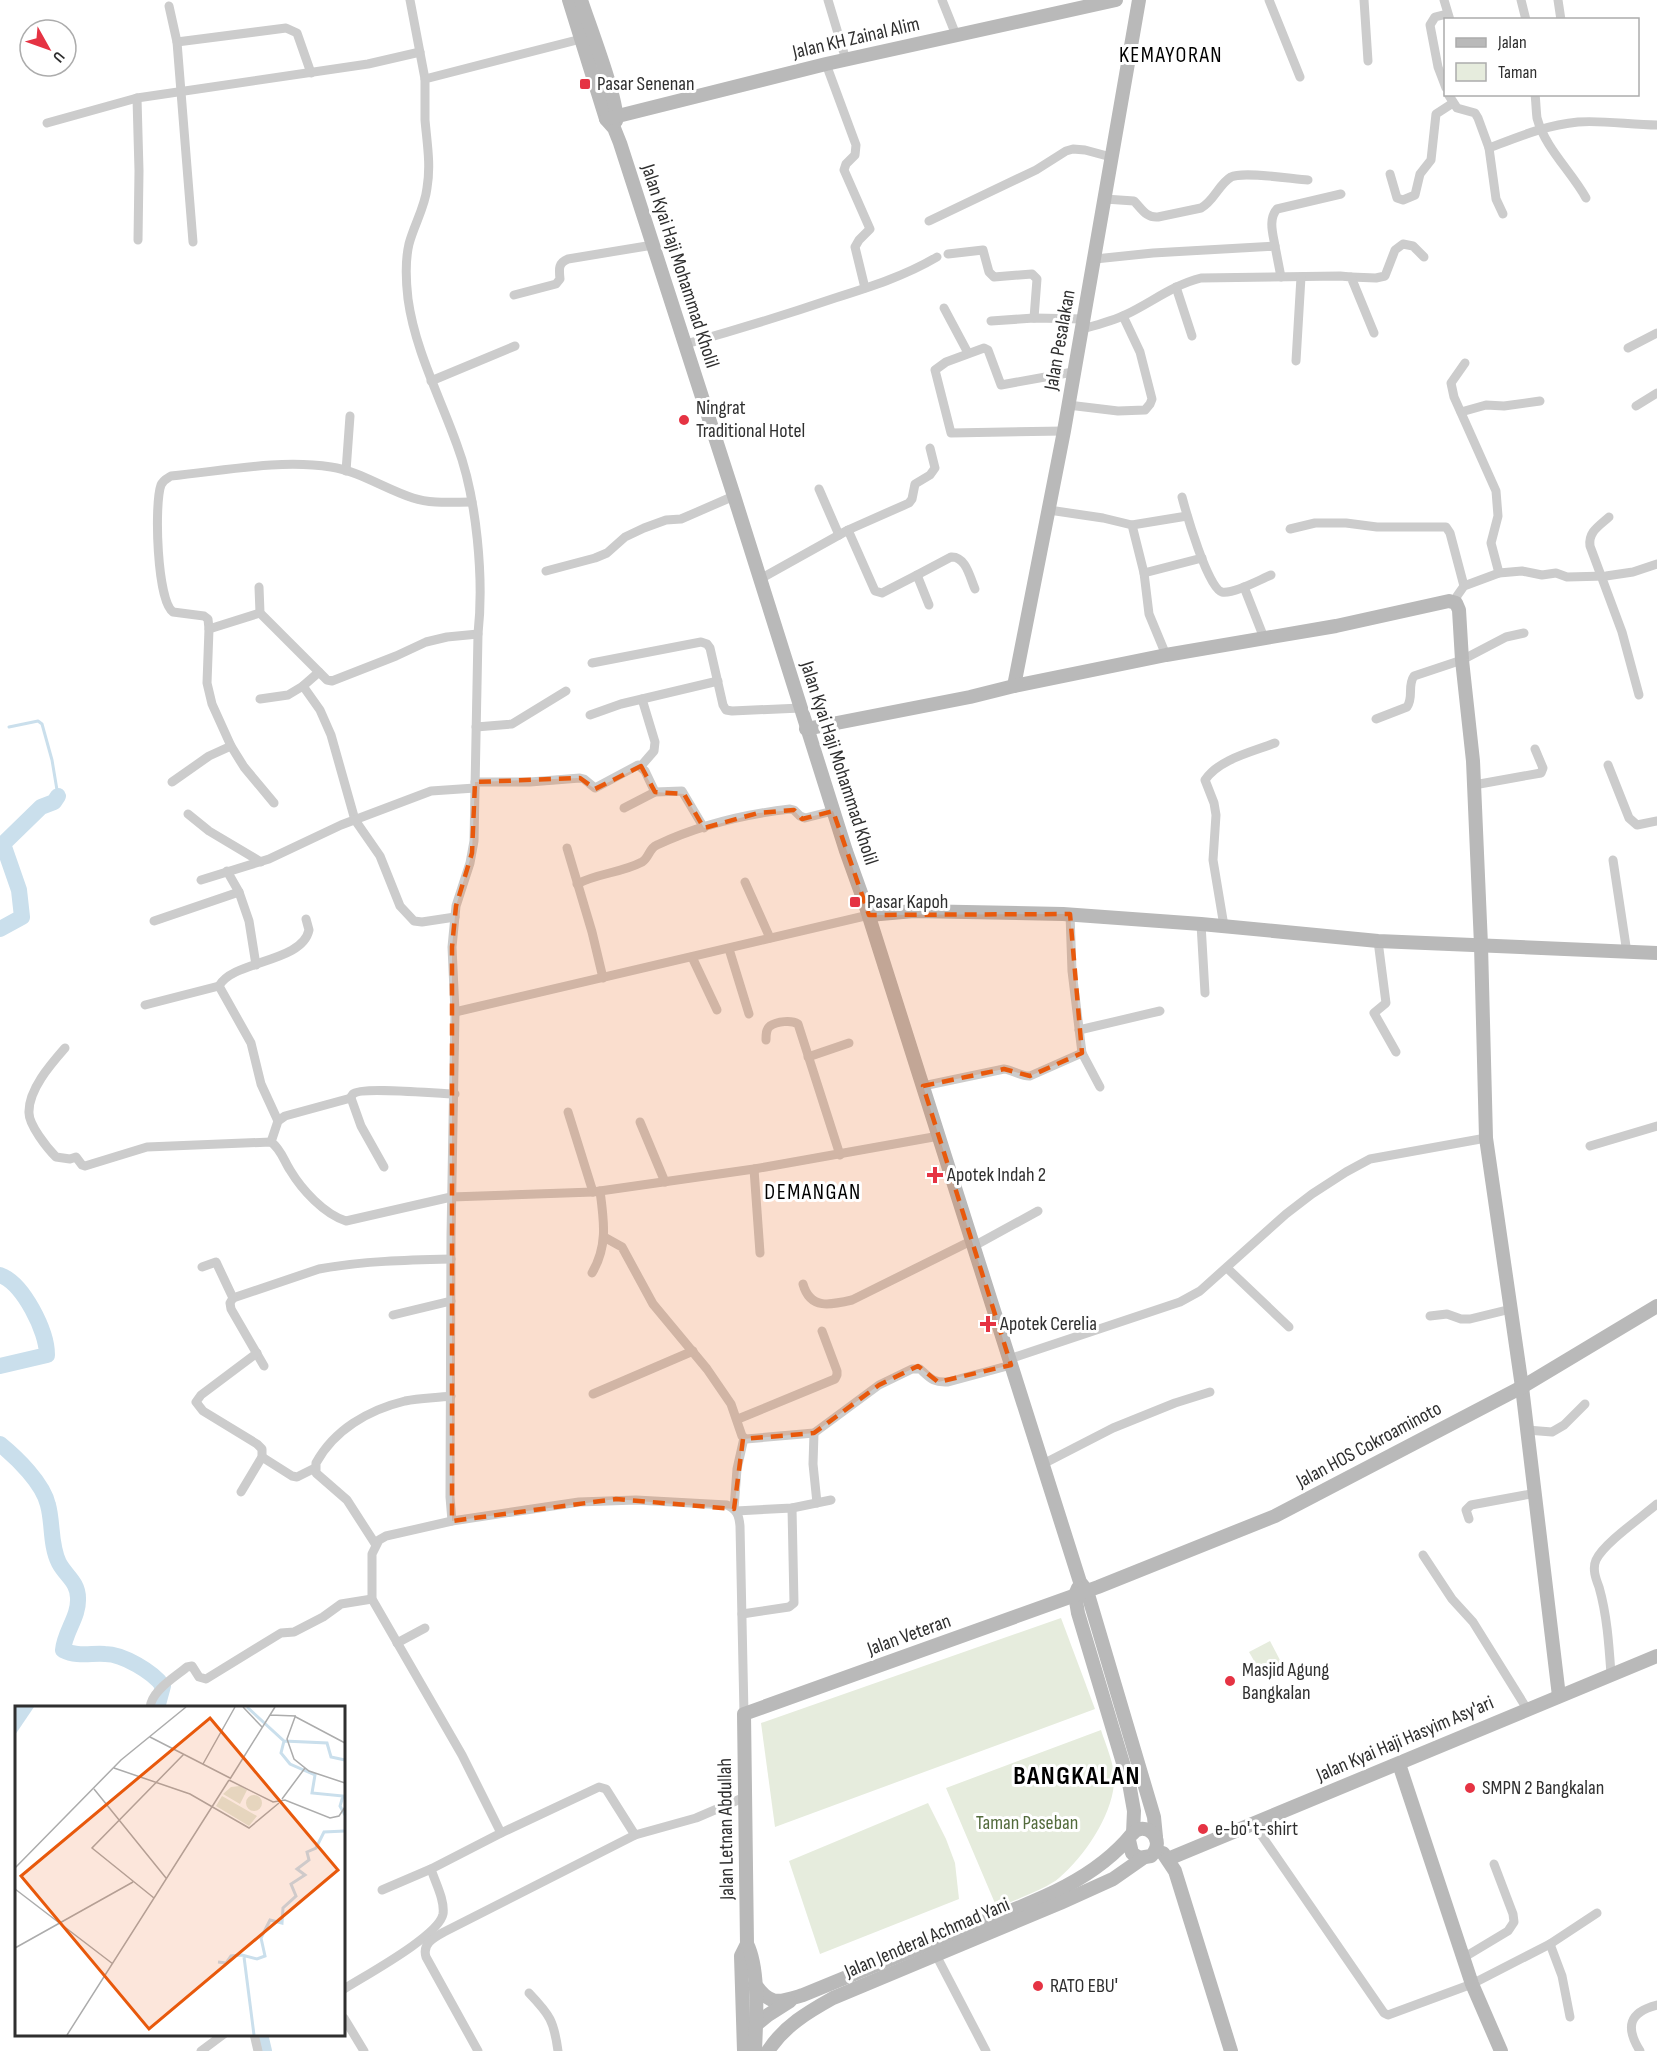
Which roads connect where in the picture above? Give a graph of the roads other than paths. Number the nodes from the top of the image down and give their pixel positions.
1 (410, 0) edge
2 (569, 0) edge
3 (581, 0) edge
4 (828, 0) edge
5 (942, 0) edge
6 (1116, 0) edge
7 (1139, 0) edge
8 (1269, 0) edge
9 (1364, 0) edge
10 (1444, 0) edge
11 (1521, 0) edge
12 (1558, 0) edge
13 (169, 6) dead end
14 (1448, 17) edge
15 (1526, 18) edge
16 (1561, 18) edge
17 (956, 35) junction
18 (581, 39) junction
19 (177, 42) junction
20 (420, 52) junction
21 (846, 60) junction
22 (1368, 61) dead end
23 (826, 64) junction
24 (311, 73) junction
25 (1300, 77) dead end
26 (425, 79) junction
27 (1444, 83) edge
28 (182, 91) junction
29 (1535, 96) edge
30 (137, 98) junction
31 (1450, 99) edge
32 (612, 121) junction
33 (48, 123) dead end
34 (1657, 125) edge
35 (1541, 128) junction
36 (1489, 148) junction
37 (1111, 157) junction
38 (1390, 174) dead end
39 (1308, 180) dead end
40 (1341, 194) dead end
41 (1586, 198) dead end
42 (1105, 200) junction
43 (1503, 214) dead end
44 (930, 221) dead end
45 (138, 240) dead end
46 (193, 242) dead end
47 (653, 244) junction
48 (1275, 246) junction
49 (948, 254) dead end
50 (937, 257) dead end
51 (1424, 257) dead end
52 (1095, 259) junction
53 (1281, 277) junction
54 (1301, 277) junction
55 (1351, 277) junction
56 (1176, 287) junction
57 (865, 288) junction
58 (514, 295) dead end
59 (944, 308) dead end
60 (1123, 316) junction
61 (1034, 318) junction
62 (991, 321) dead end
63 (1083, 324) junction
64 (1374, 333) dead end
65 (1657, 333) edge
66 (1192, 336) dead end
67 (686, 344) junction
68 (515, 346) dead end
69 (1628, 348) dead end
70 (968, 353) junction
71 (1296, 361) dead end
72 (1465, 363) dead end
73 (1073, 372) junction
74 (431, 381) junction
75 (1657, 393) edge
76 (1540, 401) dead end
77 (1068, 405) junction
78 (1636, 406) dead end
79 (1461, 412) junction
80 (350, 416) dead end
81 (1064, 431) junction
82 (930, 448) dead end
83 (346, 471) junction
84 (819, 489) dead end
85 (734, 496) junction
86 (1182, 497) dead end
87 (472, 502) junction
88 (1049, 510) junction
89 (1187, 516) junction
90 (1609, 517) dead end
91 (1132, 525) junction
92 (1290, 529) dead end
93 (844, 533) junction
94 (1202, 558) junction
95 (1657, 564) edge
96 (546, 571) dead end
97 (1144, 573) junction
98 (1499, 573) junction
99 (916, 575) junction
100 (1270, 575) dead end
101 (1602, 576) junction
102 (760, 579) junction
103 (1464, 586) junction
104 (259, 587) dead end
105 (1244, 587) junction
106 (975, 589) dead end
107 (1456, 603) junction
108 (929, 605) dead end
109 (260, 613) junction
110 (209, 629) junction
111 (1524, 633) dead end
112 (478, 634) junction
113 (1264, 638) junction
114 (1166, 655) junction
115 (1462, 660) junction
116 (592, 663) dead end
117 (319, 672) junction
118 (718, 681) junction
119 (303, 686) junction
120 (1014, 686) junction
121 (566, 691) dead end
122 (1639, 695) dead end
123 (260, 699) dead end
124 (642, 699) junction
125 (801, 708) junction
126 (590, 715) dead end
127 (1376, 719) dead end
128 (476, 727) junction
129 (806, 729) junction
130 (1275, 743) dead end
131 (231, 746) junction
132 (1535, 749) dead end
133 (1608, 765) dead end
134 (641, 766) junction
135 (172, 782) dead end
136 (475, 785) junction
137 (1474, 785) junction
138 (655, 792) junction
139 (273, 803) dead end
140 (624, 808) dead end
141 (833, 812) junction
142 (188, 814) dead end
143 (355, 820) junction
144 (1657, 821) edge
145 (704, 828) junction
146 (567, 848) dead end
147 (1613, 860) dead end
148 (261, 862) junction
149 (227, 871) junction
150 (201, 880) dead end
151 (745, 882) dead end
152 (577, 884) junction
153 (239, 892) junction
154 (1070, 914) junction
155 (869, 915) junction
156 (455, 917) junction
157 (306, 919) dead end
158 (154, 921) dead end
159 (1201, 924) junction
160 (1224, 927) junction
161 (770, 938) junction
162 (1378, 942) junction
163 (1481, 945) junction
164 (729, 949) junction
165 (1627, 953) junction
166 (1657, 954) edge
167 (692, 957) junction
168 (256, 965) junction
169 (603, 978) junction
170 (219, 986) junction
171 (1205, 993) dead end
172 (145, 1005) dead end
173 (717, 1010) dead end
174 (1160, 1011) dead end
175 (455, 1012) junction
176 (749, 1014) dead end
177 (1079, 1030) junction
178 (766, 1040) dead end
179 (849, 1042) dead end
180 (65, 1048) dead end
181 (1396, 1052) dead end
182 (1082, 1053) junction
183 (808, 1057) junction
184 (923, 1086) junction
185 (1100, 1087) dead end
186 (455, 1094) junction
187 (351, 1098) junction
188 (568, 1112) dead end
189 (278, 1121) junction
190 (640, 1122) dead end
191 (1657, 1126) edge
192 (939, 1136) junction
193 (1486, 1138) junction
194 (271, 1142) junction
195 (1590, 1146) dead end
196 (840, 1155) junction
197 (384, 1167) dead end
198 (754, 1170) junction
199 (665, 1182) junction
200 (596, 1192) junction
201 (451, 1197) junction
202 (1038, 1211) dead end
203 (604, 1237) junction
204 (974, 1243) junction
205 (760, 1253) dead end
206 (451, 1259) junction
207 (202, 1267) dead end
208 (1227, 1268) junction
209 (592, 1273) dead end
210 (803, 1284) dead end
211 (233, 1298) junction
212 (450, 1301) junction
213 (1657, 1306) edge
214 (1511, 1309) junction
215 (393, 1315) dead end
216 (1430, 1316) dead end
217 (1289, 1327) dead end
218 (822, 1331) dead end
219 (693, 1351) junction
220 (257, 1353) junction
221 (1010, 1362) junction
222 (264, 1366) dead end
223 (1522, 1387) junction
224 (1210, 1392) dead end
225 (593, 1394) dead end
226 (451, 1396) junction
227 (1586, 1404) dead end
228 (738, 1419) junction
229 (1527, 1430) junction
230 (814, 1433) junction
231 (744, 1438) junction
232 (262, 1457) junction
233 (1043, 1464) junction
234 (315, 1467) junction
235 (240, 1492) dead end
236 (1536, 1493) junction
237 (831, 1500) dead end
238 (817, 1503) junction
239 (1657, 1504) edge
240 (792, 1508) junction
241 (735, 1510) junction
242 (1469, 1519) dead end
243 (452, 1521) junction
244 (376, 1545) junction
245 (1423, 1555) dead end
246 (1081, 1590) junction
247 (372, 1599) junction
248 (742, 1614) junction
249 (425, 1628) dead end
250 (397, 1643) junction
251 (1657, 1656) edge
252 (1611, 1674) junction
253 (1559, 1696) junction
254 (150, 1706) edge
255 (1527, 1709) junction
256 (744, 1714) junction
257 (1118, 1722) junction
258 (1399, 1764) junction
259 (745, 1797) junction
260 (1253, 1823) junction
261 (501, 1833) junction
262 (635, 1835) junction
263 (1131, 1837) junction
264 (1156, 1843) junction
265 (1143, 1858) junction
266 (1168, 1859) junction
267 (1494, 1864) dead end
268 (431, 1869) junction
269 (382, 1890) dead end
270 (1597, 1913) dead end
271 (747, 1944) junction
272 (1550, 1944) junction
273 (936, 1955) junction
274 (1463, 1958) junction
275 (755, 1983) junction
276 (1472, 1984) junction
277 (345, 1988) edge
278 (529, 1993) dead end
279 (803, 1995) junction
280 (1657, 2005) edge
281 (1569, 2016) dead end
282 (345, 2020) edge
283 (757, 2022) junction
284 (221, 2036) edge
285 (254, 2036) edge
286 (744, 2045) edge
287 (201, 2051) edge
288 (258, 2051) edge
289 (364, 2051) edge
290 (478, 2051) edge
291 (558, 2051) edge
292 (755, 2051) edge
293 (768, 2051) edge
294 (986, 2051) edge
295 (1232, 2051) edge
296 (1501, 2051) edge
297 (1640, 2051) edge

1 - 20 street
2 - 18 street
3 - 32 street
4 - 21 street
5 - 17 street
6 - 17 street, Jalan KH Zainal Alim
7 - 37 street, Jalan Pesalakan
8 - 25 street
9 - 22 street
10 - 14 street
11 - 15 street
12 - 16 street
13 - 19 street
14 - 27 street
17 - 21 street, Jalan KH Zainal Alim
18 - 26 street
18 - 32 street
19 - 24 street
19 - 28 street
20 - 24 street
20 - 26 street
21 - 23 street, Jalan KH Zainal Alim
23 - 32 street, Jalan KH Zainal Alim
23 - 57 street
24 - 28 street
26 - 74 street
28 - 30 street
28 - 46 street
29 - 35 street
30 - 33 street
30 - 45 street
31 - 36 street
31 - 38 street
32 - 47 street, Jalan Kyai Haji Mohammad Kholil
34 - 35 street
35 - 36 street
35 - 41 street
36 - 43 street
37 - 42 street, Jalan Pesalakan
37 - 44 street
39 - 42 street
40 - 48 street
42 - 52 street, Jalan Pesalakan
47 - 58 street
47 - 67 street, Jalan Kyai Haji Mohammad Kholil
48 - 52 street
48 - 53 street
49 - 61 street
50 - 57 street
51 - 55 street
52 - 63 street, Jalan Pesalakan
53 - 54 street
53 - 56 street
54 - 55 street
54 - 71 street
55 - 64 street
56 - 60 street
56 - 66 street
57 - 67 street
59 - 70 street
60 - 63 street
60 - 77 street
61 - 62 street
61 - 63 street
63 - 73 street, Jalan Pesalakan
65 - 69 street
67 - 85 street, Jalan Kyai Haji Mohammad Kholil
68 - 74 street
70 - 73 street
70 - 81 street
72 - 79 street
73 - 77 street, Jalan Pesalakan
74 - 87 street
75 - 78 street
76 - 79 street
77 - 81 street, Jalan Pesalakan
79 - 98 street
80 - 83 street
81 - 88 street, Jalan Pesalakan
82 - 93 street
83 - 87 street
83 - 110 street
84 - 93 street
85 - 96 street
85 - 102 street, Jalan Kyai Haji Mohammad Kholil
86 - 89 street
87 - 112 street
88 - 91 street
88 - 120 street, Jalan Pesalakan
89 - 91 street
89 - 94 street
90 - 101 street
91 - 97 street
92 - 103 street
93 - 99 street
93 - 102 street
94 - 97 street
94 - 105 street
95 - 101 street
97 - 114 street
98 - 101 street
98 - 103 street
99 - 106 street
99 - 108 street
100 - 105 street
101 - 122 street
102 - 125 street, Jalan Kyai Haji Mohammad Kholil
103 - 107 street
104 - 109 street
105 - 113 street
107 - 113 street
107 - 115 street
109 - 110 street
109 - 117 street
110 - 131 street
111 - 115 street
112 - 117 street
112 - 128 street
113 - 114 street
114 - 120 street
115 - 127 street
115 - 137 street
116 - 118 street
117 - 119 street
118 - 124 street
118 - 125 street
119 - 123 street
119 - 143 street
120 - 129 street
121 - 128 street
124 - 126 street
124 - 134 street
125 - 129 street, Jalan Kyai Haji Mohammad Kholil
128 - 136 street
129 - 141 street, Jalan Kyai Haji Mohammad Kholil
130 - 160 street
131 - 135 street
131 - 139 street
132 - 137 street
133 - 144 street
134 - 136 street
134 - 138 street
136 - 143 street
136 - 156 street
137 - 163 street
138 - 140 street
138 - 145 street
141 - 145 street
141 - 155 street, Jalan Kyai Haji Mohammad Kholil
142 - 148 street
143 - 148 street
143 - 156 street
145 - 152 street
146 - 152 street
147 - 165 street
148 - 149 street
149 - 150 street
149 - 153 street
151 - 161 street
152 - 169 street
153 - 158 street
153 - 168 street
154 - 155 street
154 - 159 street
154 - 177 street
155 - 161 street
155 - 184 street, Jalan Kyai Haji Mohammad Kholil
156 - 175 street
157 - 168 street
159 - 160 street
159 - 171 street
160 - 162 street
161 - 164 street
162 - 163 street
162 - 181 street
163 - 165 street
163 - 193 street
164 - 167 street
164 - 176 street
165 - 166 street
167 - 169 street
167 - 173 street
168 - 170 street
169 - 175 street
170 - 172 street
170 - 189 street
174 - 177 street
175 - 186 street
177 - 182 street
178 - 183 street
179 - 183 street
180 - 194 street
182 - 184 street
182 - 185 street
183 - 196 street
184 - 192 street, Jalan Kyai Haji Mohammad Kholil
186 - 187 street
186 - 201 street
187 - 189 street
187 - 197 street
188 - 200 street
189 - 194 street
190 - 199 street
191 - 195 street
192 - 196 street
192 - 204 street, Jalan Kyai Haji Mohammad Kholil
193 - 208 street
193 - 214 street
194 - 201 street
196 - 198 street
198 - 199 street
198 - 205 street
199 - 200 street
200 - 201 street
200 - 203 street
201 - 206 street
202 - 204 street
203 - 209 street
203 - 219 street
204 - 210 street
204 - 221 street, Jalan Kyai Haji Mohammad Kholil
206 - 211 street
206 - 212 street
207 - 211 street
208 - 217 street
208 - 221 street
211 - 220 street
212 - 215 street
212 - 226 street
213 - 223 street, Jalan HOS Cokroaminoto
214 - 216 street
214 - 223 street
218 - 228 street
219 - 225 street
219 - 228 street
220 - 222 street
220 - 232 street
221 - 230 street
221 - 233 street, Jalan Kyai Haji Mohammad Kholil
223 - 229 street
223 - 246 street, Jalan HOS Cokroaminoto
224 - 233 street
226 - 234 street
226 - 243 street
227 - 229 street
228 - 231 street
229 - 236 street
230 - 231 street
230 - 238 street
231 - 241 street
232 - 234 street
232 - 235 street
233 - 246 street, Jalan Kyai Haji Mohammad Kholil
234 - 244 street
236 - 242 street
236 - 253 street
237 - 238 street
238 - 240 street
239 - 252 street
240 - 241 street
240 - 248 street
241 - 243 street
241 - 248 street
243 - 244 street
244 - 247 street
245 - 255 street
246 - 256 street, Jalan Veteran
246 - 257 street, Jalan Kyai Haji Mohammad Kholil
247 - 250 street
247 - 254 street
248 - 256 street
249 - 250 street
250 - 261 street
251 - 252 street, Jalan Kyai Haji Hasyim Asy'ari
252 - 253 street, Jalan Kyai Haji Hasyim Asy'ari
253 - 255 street, Jalan Kyai Haji Hasyim Asy'ari
255 - 258 street, Jalan Kyai Haji Hasyim Asy'ari
256 - 259 street, Jalan Letnan Abdullah
257 - 263 street
257 - 264 street
258 - 260 street, Jalan Kyai Haji Hasyim Asy'ari
258 - 274 street
259 - 262 street
259 - 271 street, Jalan Letnan Abdullah
260 - 266 street, Jalan Kyai Haji Hasyim Asy'ari
260 - 276 street
261 - 262 street
261 - 268 street
262 - 290 street
263 - 264 street
263 - 265 street
263 - 279 street, Jalan Jenderal Achmad Yani
264 - 265 street
264 - 266 street
265 - 273 street, Jalan Jenderal Achmad Yani
266 - 295 street
267 - 274 street
268 - 269 street
268 - 277 street
270 - 272 street
271 - 275 street, Jalan Letnan Abdullah
271 - 286 street, Jalan Letnan Abdullah
272 - 276 street
272 - 281 street
273 - 293 street, Jalan Jenderal Achmad Yani
273 - 294 street
274 - 276 street
275 - 279 street
275 - 283 street, Jalan Letnan Abdullah
276 - 296 street
278 - 291 street
279 - 283 street
280 - 297 street
282 - 289 street
283 - 286 street
283 - 292 street, Jalan Letnan Abdullah
284 - 287 street
285 - 288 street

